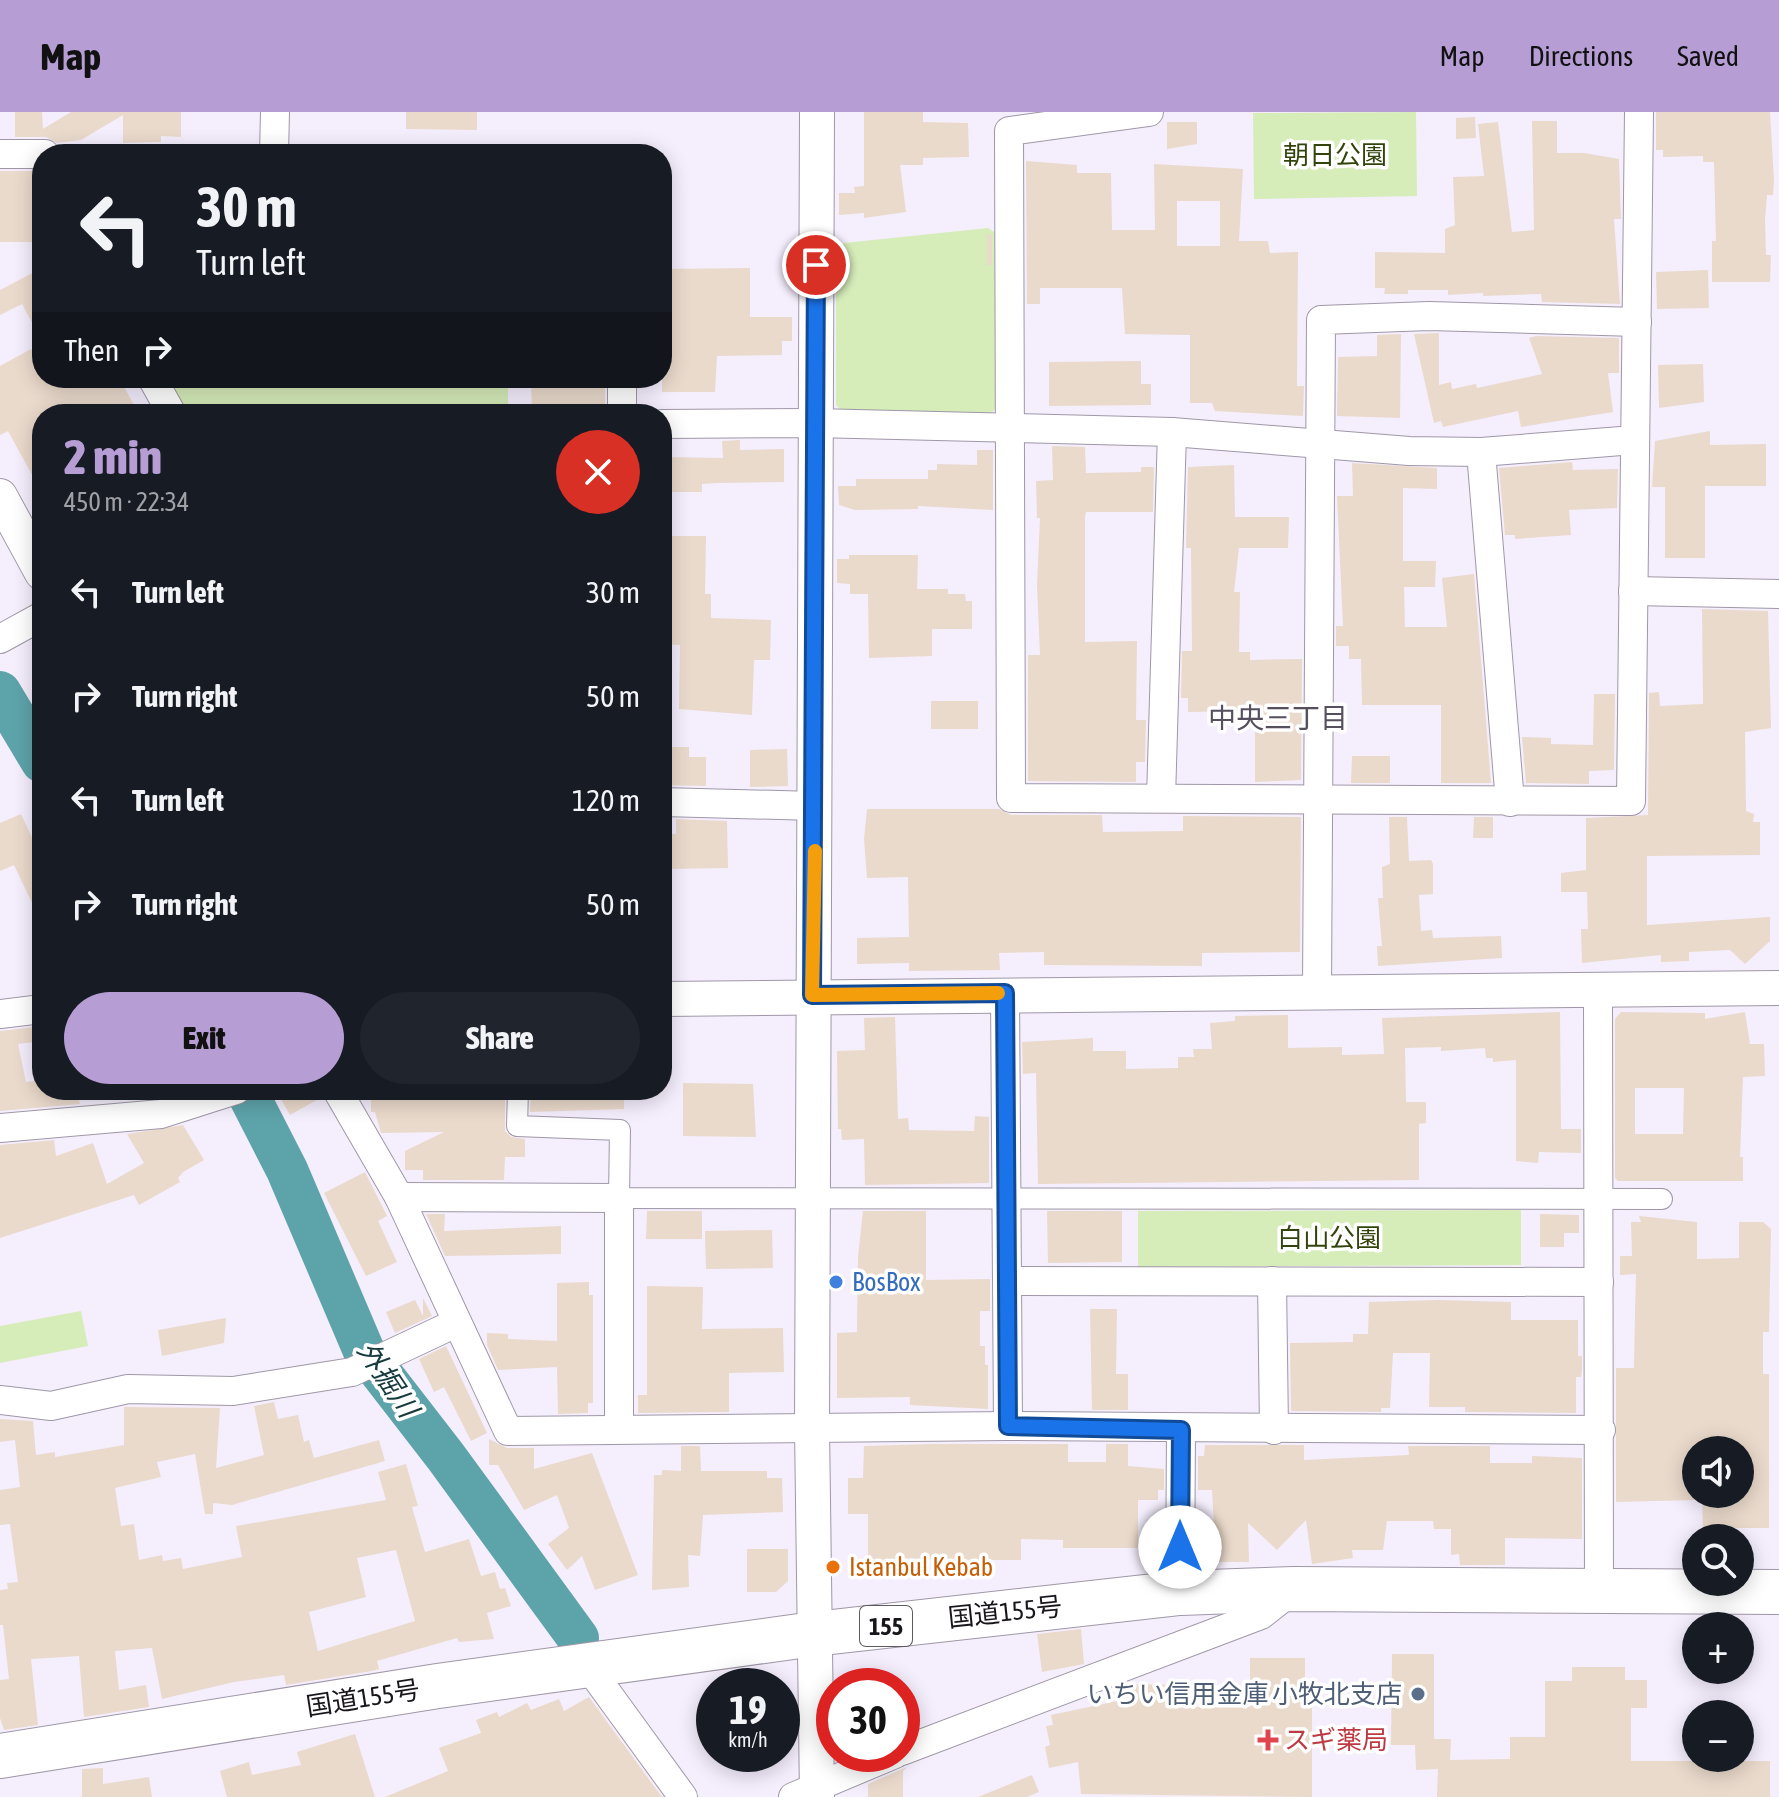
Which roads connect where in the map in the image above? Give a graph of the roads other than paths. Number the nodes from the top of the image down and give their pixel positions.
1 (275, 112) edge
2 (817, 112) edge
3 (1149, 112) edge
4 (1639, 112) edge
5 (274, 144) edge
6 (0, 154) edge
7 (32, 154) edge
8 (1637, 322) junction
9 (815, 423) junction
10 (672, 424) edge
11 (1013, 429) junction
12 (1172, 432) junction
13 (1634, 440) junction
14 (1322, 442) junction
15 (1481, 452) junction
16 (0, 496) edge
17 (32, 555) edge
18 (1633, 591) junction
19 (1779, 594) edge
20 (32, 621) edge
21 (0, 639) edge
22 (1161, 798) junction
23 (1320, 800) junction
24 (672, 802) edge
25 (1510, 802) junction
26 (815, 806) junction
27 (1779, 988) edge
28 (1598, 990) junction
29 (1317, 991) junction
30 (1005, 993) junction
31 (812, 995) junction
32 (672, 999) edge
33 (32, 1010) edge
34 (0, 1014) edge
35 (205, 1100) edge
36 (343, 1100) edge
37 (518, 1100) edge
38 (0, 1128) edge
39 (399, 1197) junction
40 (619, 1198) junction
41 (1006, 1199) junction
42 (1598, 1199) junction
43 (1662, 1199) dead end
44 (813, 1200) junction
45 (1007, 1281) junction
46 (1272, 1281) junction
47 (1599, 1282) junction
48 (456, 1323) junction
49 (0, 1400) edge
50 (1008, 1426) junction
51 (812, 1428) junction
52 (619, 1429) junction
53 (1181, 1430) junction
54 (1274, 1430) junction
55 (1601, 1430) junction
56 (1599, 1588) junction
57 (1294, 1589) junction
58 (1779, 1592) edge
59 (1180, 1593) junction
60 (814, 1634) junction
61 (587, 1665) junction
62 (920, 1744) edge
63 (0, 1756) edge
64 (856, 1772) edge
65 (809, 1794) edge
66 (683, 1797) edge

1 - 5 street
2 - 9 street
3 - 11 street
4 - 8 street
6 - 7 street
8 - 13 street
8 - 14 street
9 - 10 street
9 - 11 street
9 - 26 street
11 - 12 street
11 - 22 street
12 - 14 street
12 - 22 street
13 - 15 street
13 - 18 street
14 - 15 street
14 - 23 street
15 - 25 street
16 - 17 street
18 - 19 street
18 - 25 street
20 - 21 street
22 - 23 street
23 - 25 street
23 - 29 street
24 - 26 street
26 - 31 street
27 - 28 street
28 - 29 street
28 - 42 street
29 - 30 street
30 - 31 street
30 - 41 street
31 - 32 street
31 - 44 street
33 - 34 street
35 - 38 street
36 - 39 street
37 - 40 street
39 - 40 street
39 - 48 street
40 - 44 street
40 - 52 street
41 - 42 street
41 - 44 street
41 - 45 street
42 - 43 street
42 - 47 street
44 - 51 street
45 - 46 street
45 - 50 street
46 - 47 street
46 - 54 street
47 - 55 street
48 - 49 street
48 - 52 street
50 - 51 street
50 - 53 street
51 - 52 street
51 - 60 street
53 - 54 street
53 - 59 street
54 - 55 street
55 - 56 street
56 - 57 highway, 国道155号 / 155
56 - 58 highway, 国道155号 / 155
57 - 59 highway, 国道155号 / 155
57 - 62 street
59 - 60 highway, 国道155号 / 155
60 - 61 highway, 国道155号 / 155
60 - 65 street
61 - 63 highway, 国道155号 / 155
61 - 66 street
64 - 65 street

